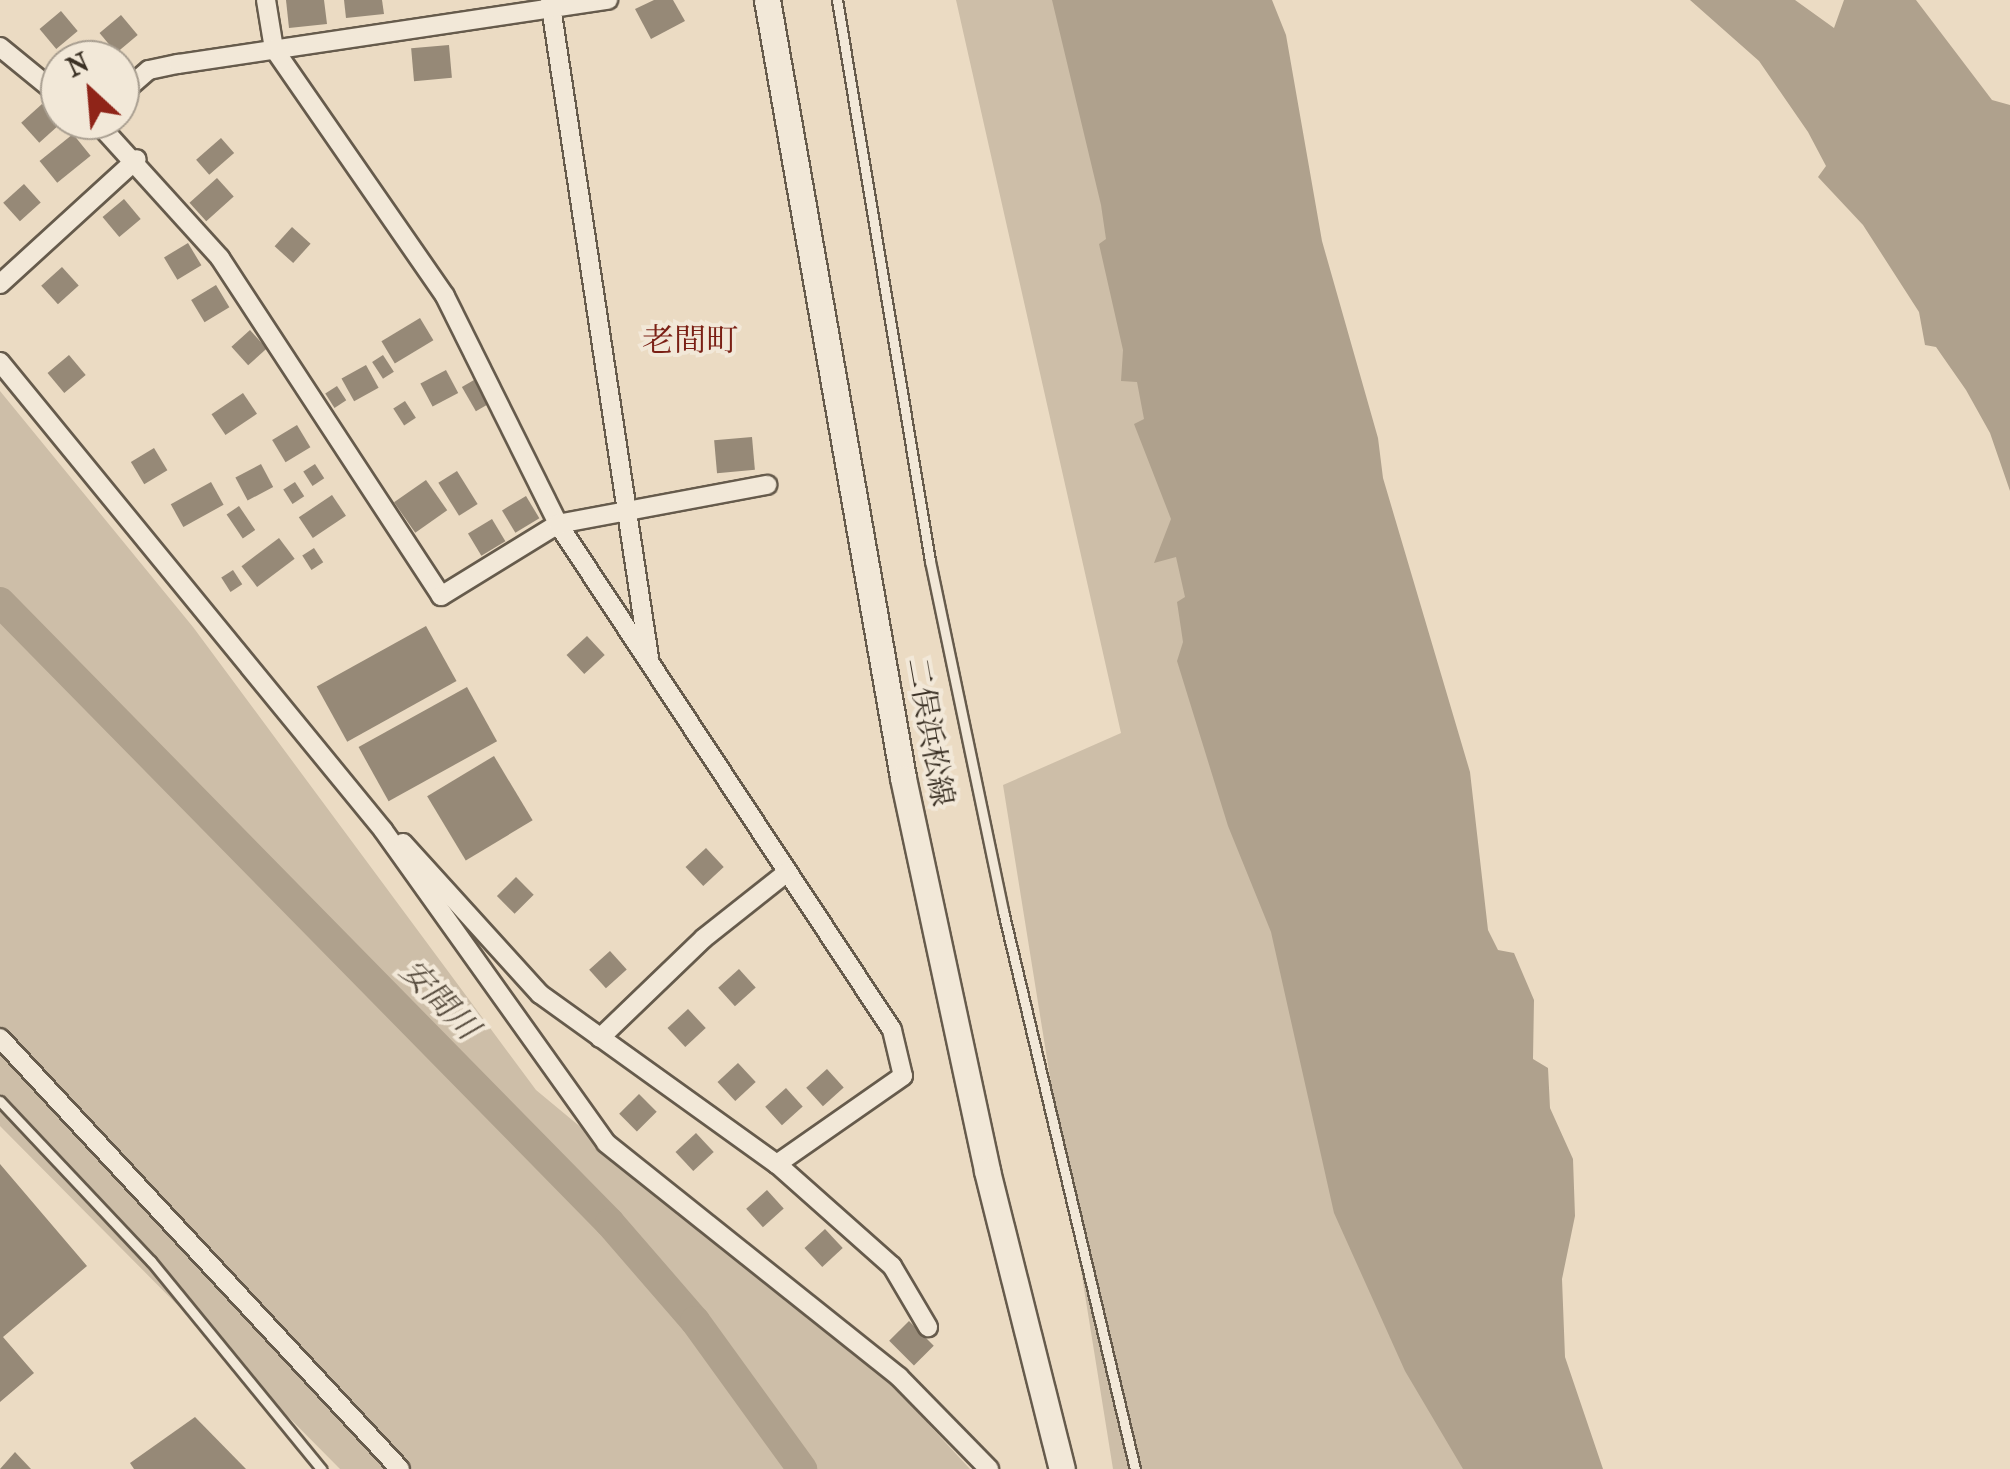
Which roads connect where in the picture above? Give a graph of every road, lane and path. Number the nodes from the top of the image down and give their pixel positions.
1 (266, 0) edge
2 (608, 0) edge
3 (767, 0) edge
4 (837, 0) edge
5 (551, 4) edge
6 (0, 48) edge
7 (274, 49) junction
8 (140, 78) edge
9 (40, 80) edge
10 (117, 140) edge
11 (137, 159) junction
12 (0, 284) edge
13 (0, 362) edge
14 (767, 485) dead end
15 (630, 512) junction
16 (558, 524) junction
17 (650, 663) junction
18 (359, 801) junction
19 (786, 873) junction
20 (0, 1038) edge
21 (600, 1038) junction
22 (0, 1101) edge
23 (777, 1164) junction
24 (928, 1327) dead end
25 (321, 1469) edge
26 (400, 1469) edge
27 (989, 1469) edge
28 (1062, 1469) edge
29 (1135, 1469) edge

1 - 7 street
2 - 5 street
3 - 28 main road, 二俣浜松線
4 - 29 lane
5 - 7 street
5 - 15 street
6 - 9 street
7 - 8 street
7 - 16 street
10 - 11 street
11 - 12 street
11 - 16 street
13 - 18 street
14 - 15 street
15 - 16 street
15 - 17 street
16 - 17 street
17 - 19 street
18 - 21 street
18 - 27 street
19 - 21 street
19 - 23 street
20 - 26 street
21 - 23 street
22 - 25 lane
23 - 24 street

